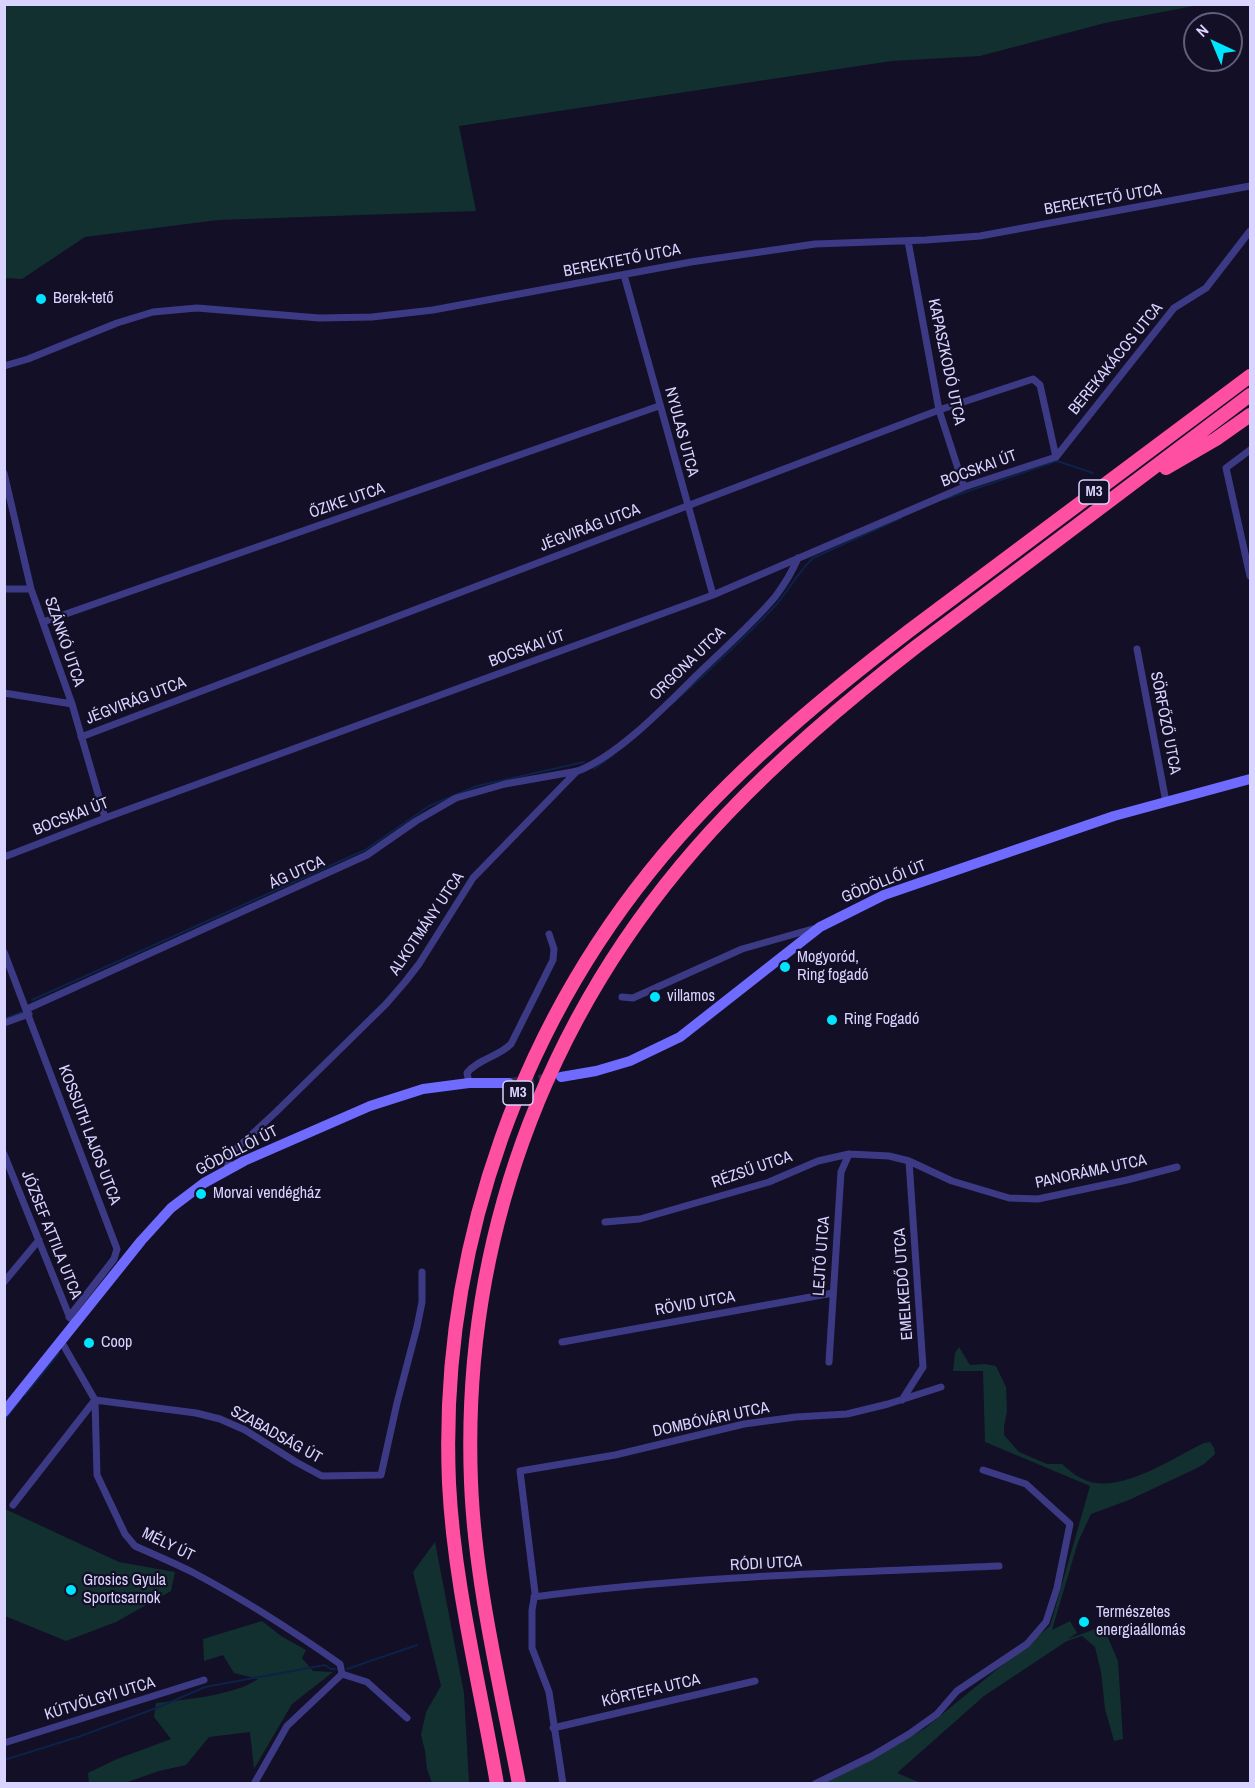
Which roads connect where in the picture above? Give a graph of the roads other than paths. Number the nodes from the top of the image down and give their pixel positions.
1 (1251, 186) edge
2 (1251, 231) edge
3 (908, 241) junction
4 (624, 275) junction
5 (4, 366) edge
6 (1251, 376) edge
7 (1251, 395) edge
8 (659, 406) junction
9 (939, 410) junction
10 (1251, 415) edge
11 (1251, 450) edge
12 (1056, 457) junction
13 (4, 473) edge
14 (964, 487) junction
15 (1112, 499) junction
16 (687, 506) junction
17 (798, 558) junction
18 (1251, 576) edge
19 (4, 589) edge
20 (31, 589) junction
21 (712, 595) junction
22 (43, 622) junction
23 (1137, 649) dead end
24 (4, 693) edge
25 (72, 704) junction
26 (81, 737) junction
27 (578, 771) junction
28 (1251, 779) edge
29 (1166, 802) junction
30 (105, 818) junction
31 (4, 857) edge
32 (820, 927) junction
33 (549, 934) dead end
34 (4, 952) edge
35 (622, 997) dead end
36 (28, 1012) junction
37 (4, 1023) edge
38 (561, 1077) tunnel mouth
39 (469, 1083) junction
40 (509, 1083) tunnel mouth
41 (4, 1154) edge
42 (849, 1154) junction
43 (909, 1161) junction
44 (1177, 1167) dead end
45 (227, 1169) junction
46 (605, 1222) dead end
47 (39, 1240) junction
48 (422, 1272) dead end
49 (4, 1282) edge
50 (833, 1293) junction
51 (71, 1321) junction
52 (61, 1341) junction
53 (562, 1342) dead end
54 (829, 1362) dead end
55 (941, 1387) dead end
56 (95, 1400) junction
57 (902, 1400) junction
58 (4, 1412) edge
59 (983, 1470) dead end
60 (13, 1505) dead end
61 (999, 1566) dead end
62 (534, 1598) junction
63 (342, 1674) junction
64 (204, 1680) dead end
65 (755, 1681) dead end
66 (407, 1718) dead end
67 (553, 1728) junction
68 (4, 1743) edge
69 (254, 1784) edge
70 (497, 1784) edge
71 (519, 1784) edge
72 (563, 1784) edge
73 (815, 1784) edge

1 - 3 street, BEREKTETŐ UTCA
2 - 12 street, BEREKAKÁCOS UTCA
3 - 4 street, BEREKTETŐ UTCA
3 - 9 street, KAPASZKODÓ UTCA
4 - 5 street, BEREKTETŐ UTCA
4 - 8 street, NYULAS UTCA
6 - 70 highway, M3
7 - 15 highway, M3
8 - 16 street, NYULAS UTCA
8 - 22 street, ŐZIKE UTCA
9 - 12 street, JÉGVIRÁG UTCA
9 - 14 street, KAPASZKODÓ UTCA
9 - 16 street, JÉGVIRÁG UTCA
10 - 15 highway
11 - 18 street
12 - 14 street, BOCSKAI ÚT
13 - 20 street, SZÁNKÓ UTCA
14 - 17 street, BOCSKAI ÚT
15 - 71 highway, M3
16 - 21 street, NYULAS UTCA
16 - 26 street, JÉGVIRÁG UTCA
17 - 21 street, BOCSKAI ÚT
17 - 27 street, ORGONA UTCA
19 - 20 street
20 - 22 street, SZÁNKÓ UTCA
21 - 30 street, BOCSKAI ÚT
22 - 25 street, SZÁNKÓ UTCA
23 - 29 street, SÖRFŐZŐ UTCA
24 - 25 street
25 - 26 street, SZÁNKÓ UTCA
26 - 30 street, SZÁNKÓ UTCA
27 - 36 street, ÁG UTCA
27 - 45 street, ALKOTMÁNY UTCA
28 - 29 main road, GÖDÖLLŐI ÚT
29 - 32 main road, GÖDÖLLŐI ÚT
30 - 31 street, BOCSKAI ÚT
32 - 35 street
32 - 38 main road, GÖDÖLLŐI ÚT
33 - 39 street
34 - 36 street, KOSSUTH LAJOS UTCA
36 - 37 street, ÁG UTCA
36 - 51 street, KOSSUTH LAJOS UTCA
39 - 40 main road, GÖDÖLLŐI ÚT
39 - 45 main road, GÖDÖLLŐI ÚT
41 - 47 street, JÓZSEF ATTILA UTCA
42 - 43 street, RÉZSŰ UTCA
42 - 46 street, RÉZSŰ UTCA
42 - 50 street, LEJTŐ UTCA
43 - 44 street, PANORÁMA UTCA
43 - 57 street, EMELKEDŐ UTCA
45 - 51 main road, GÖDÖLLŐI ÚT
47 - 49 street
47 - 51 street, JÓZSEF ATTILA UTCA
48 - 56 street, SZABADSÁG ÚT
50 - 53 street, RÖVID UTCA
50 - 54 street, LEJTŐ UTCA
51 - 52 main road, GÖDÖLLŐI ÚT
52 - 56 street, MÉLY ÚT
52 - 58 main road, GÖDÖLLŐI ÚT
55 - 57 street, DOMBÓVÁRI UTCA
56 - 60 street
56 - 63 street, MÉLY ÚT
57 - 62 street, DOMBÓVÁRI UTCA
59 - 73 street
61 - 62 street, RÓDI UTCA
62 - 67 street
63 - 66 street, MÉLY ÚT
63 - 69 street
64 - 68 street, KÚTVÖLGYI UTCA
65 - 67 street, KÖRTEFA UTCA
67 - 72 street

